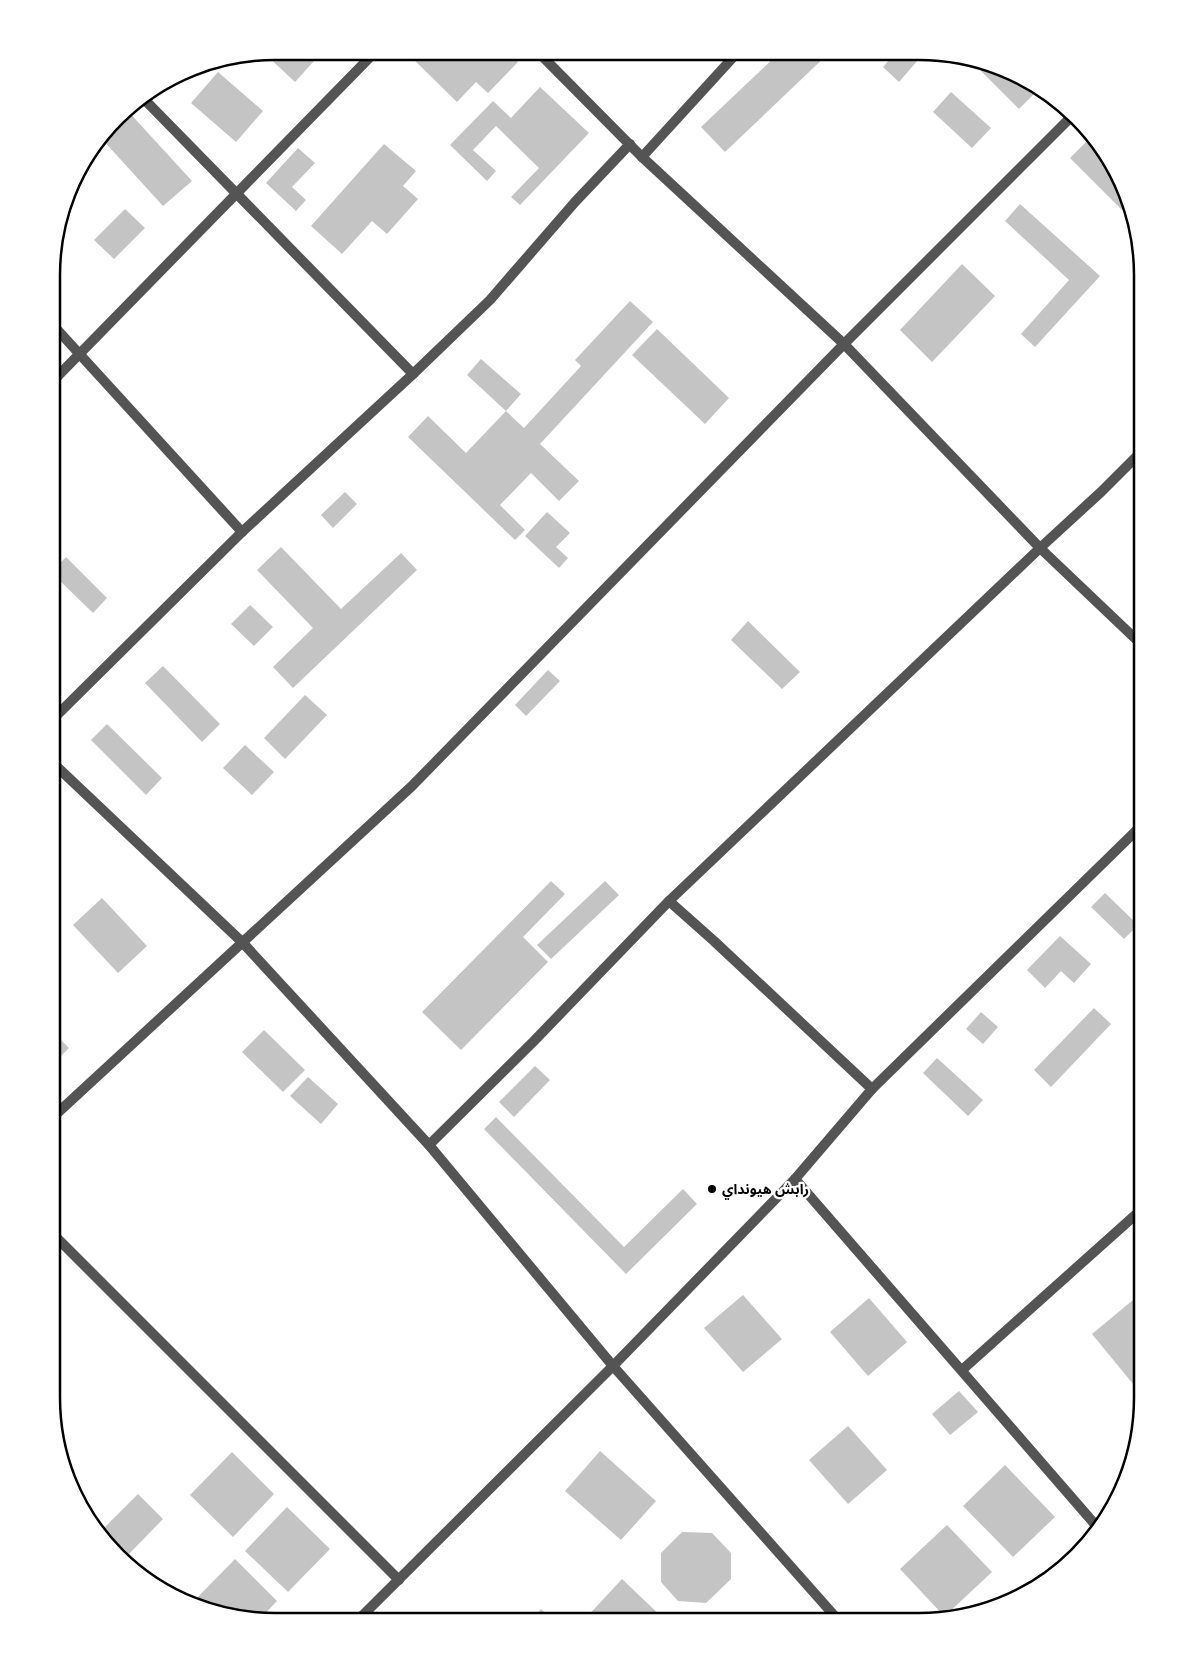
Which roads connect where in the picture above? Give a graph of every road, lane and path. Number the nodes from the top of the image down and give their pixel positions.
1 (367, 60) edge
2 (546, 60) edge
3 (731, 60) edge
4 (147, 102) edge
5 (1068, 120) edge
6 (630, 144) junction
7 (642, 157) junction
8 (236, 194) junction
9 (60, 333) edge
10 (844, 344) junction
11 (80, 354) junction
12 (60, 374) edge
13 (413, 374) junction
14 (1134, 459) edge
15 (242, 532) junction
16 (1040, 548) junction
17 (1134, 637) edge
18 (60, 712) edge
19 (60, 770) edge
20 (1134, 832) edge
21 (669, 901) junction
22 (242, 942) junction
23 (872, 1089) junction
24 (60, 1111) edge
25 (429, 1145) junction
26 (795, 1179) junction
27 (1134, 1216) edge
28 (60, 1241) edge
29 (613, 1366) junction
30 (962, 1370) junction
31 (1095, 1523) edge
32 (399, 1580) junction
33 (365, 1613) edge
34 (832, 1613) edge

1 - 8 street
2 - 6 street
3 - 7 street
4 - 8 street
5 - 10 street
6 - 7 street
6 - 13 street
7 - 10 street
8 - 11 street
8 - 13 street
9 - 11 street
10 - 16 street
10 - 22 street
11 - 12 street
11 - 15 street
13 - 15 street
14 - 16 street
15 - 18 street
16 - 17 street
16 - 21 street
19 - 22 street
20 - 23 street
21 - 23 street
21 - 25 street
22 - 24 street
22 - 25 street
23 - 26 street
25 - 29 street
26 - 29 street
26 - 30 street
27 - 30 street
28 - 32 street
29 - 32 street
29 - 34 street
30 - 31 street
32 - 33 street

